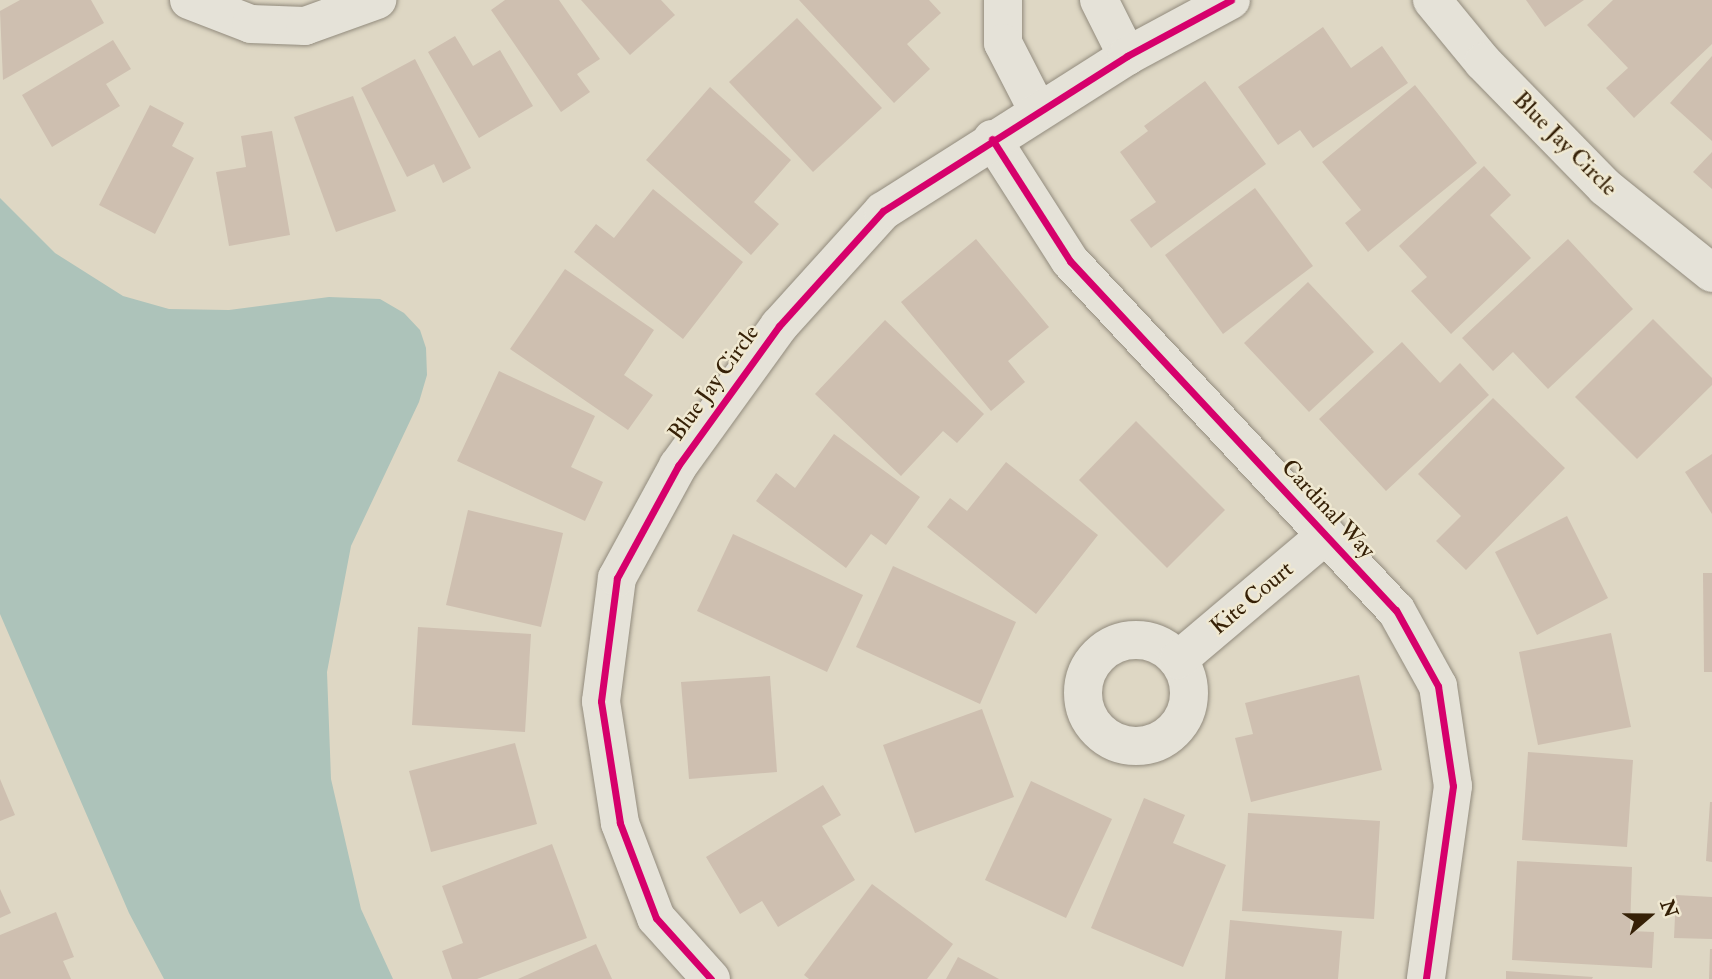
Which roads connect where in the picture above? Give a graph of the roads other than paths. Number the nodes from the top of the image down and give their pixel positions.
1 (189, 0) edge
2 (377, 0) edge
3 (1003, 0) edge
4 (1099, 0) edge
5 (1231, 0) edge
6 (1432, 0) edge
7 (1127, 56) junction
8 (1038, 111) junction
9 (992, 139) junction
10 (1712, 273) edge
11 (1326, 535) junction
12 (1178, 660) dead end
13 (711, 979) edge
14 (1426, 979) edge

1 - 2 street
3 - 8 street
4 - 7 street
5 - 7 street, Blue Jay Circle
6 - 10 street, Blue Jay Circle
7 - 8 street, Blue Jay Circle
8 - 9 street, Blue Jay Circle
9 - 11 street, Cardinal Way
9 - 13 street, Blue Jay Circle
11 - 12 street, Kite Court
11 - 14 street, Cardinal Way

